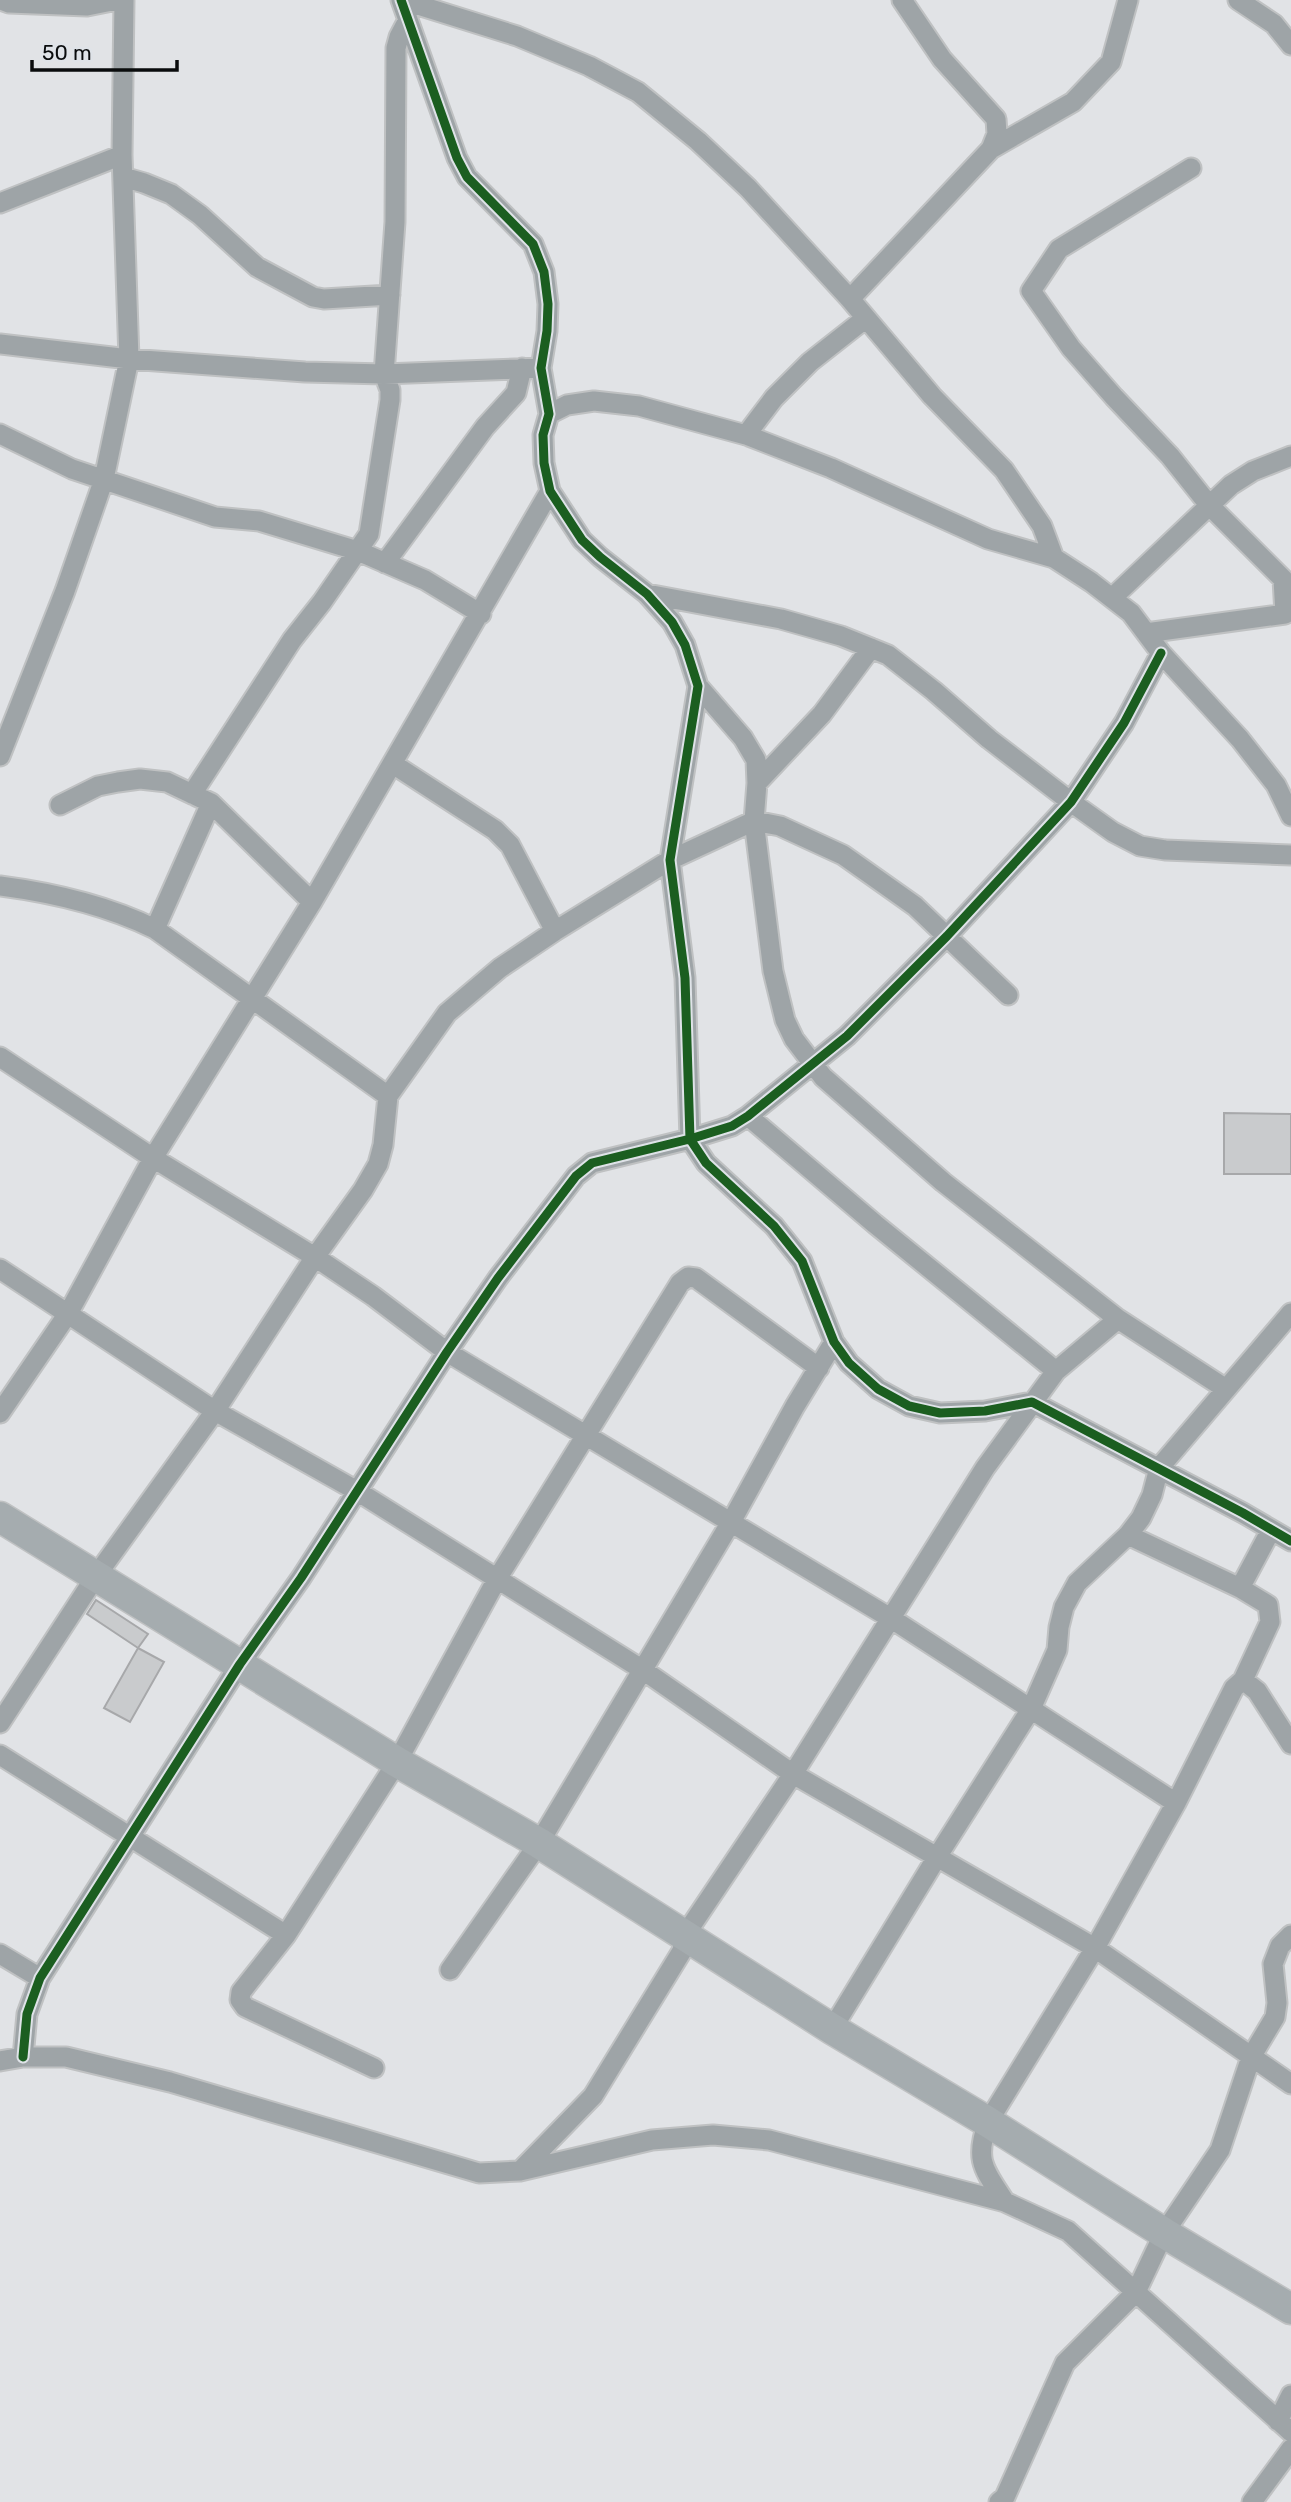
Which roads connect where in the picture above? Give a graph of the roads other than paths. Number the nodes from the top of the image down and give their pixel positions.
1 (1, 0) edge
2 (117, 0) edge
3 (124, 0) edge
4 (402, 0) edge
5 (902, 0) edge
6 (1128, 0) edge
7 (1243, 2) edge
8 (408, 19) junction
9 (1291, 45) edge
10 (990, 149) junction
11 (122, 155) junction
12 (1191, 168) dead end
13 (123, 177) junction
14 (0, 203) edge
15 (390, 295) junction
16 (850, 299) junction
17 (866, 318) junction
18 (0, 344) edge
19 (129, 359) junction
20 (532, 368) junction
21 (384, 374) junction
22 (550, 414) junction
23 (0, 434) edge
24 (746, 435) junction
25 (1291, 456) edge
26 (104, 479) junction
27 (550, 491) junction
28 (1209, 505) junction
29 (358, 551) junction
30 (1054, 558) junction
31 (385, 563) junction
32 (647, 594) junction
33 (1112, 598) junction
34 (481, 614) junction
35 (1146, 633) junction
36 (871, 648) junction
37 (1161, 653) junction
38 (698, 686) junction
39 (0, 756) edge
40 (393, 764) junction
41 (757, 783) junction
42 (192, 794) junction
43 (1071, 802) junction
44 (211, 803) junction
45 (60, 805) dead end
46 (1291, 816) edge
47 (754, 821) junction
48 (1291, 855) edge
49 (670, 860) junction
50 (0, 886) edge
51 (312, 902) junction
52 (155, 929) junction
53 (555, 931) junction
54 (947, 936) junction
55 (1008, 995) dead end
56 (251, 998) junction
57 (0, 1057) edge
58 (812, 1064) junction
59 (388, 1096) junction
60 (748, 1116) junction
61 (690, 1139) junction
62 (153, 1158) junction
63 (315, 1257) junction
64 (0, 1269) edge
65 (69, 1312) junction
66 (1291, 1313) edge
67 (1118, 1319) junction
68 (834, 1342) junction
69 (447, 1352) junction
70 (818, 1367) junction
71 (1056, 1371) junction
72 (1226, 1389) junction
73 (1032, 1402) junction
74 (215, 1411) junction
75 (0, 1413) edge
76 (585, 1435) junction
77 (1159, 1468) junction
78 (357, 1491) junction
79 (0, 1517) edge
80 (732, 1522) junction
81 (1271, 1530) junction
82 (1128, 1535) junction
83 (1291, 1541) edge
84 (96, 1576) junction
85 (497, 1579) junction
86 (1240, 1588) junction
87 (892, 1619) junction
88 (240, 1664) junction
89 (643, 1670) junction
90 (1242, 1680) junction
91 (1031, 1709) junction
92 (0, 1723) edge
93 (1291, 1744) edge
94 (0, 1755) edge
95 (397, 1762) junction
96 (793, 1774) junction
97 (1177, 1803) junction
98 (131, 1837) junction
99 (539, 1843) junction
100 (937, 1857) junction
101 (286, 1935) junction
102 (685, 1935) junction
103 (1291, 1935) edge
104 (1095, 1948) junction
105 (0, 1954) edge
106 (450, 1970) dead end
107 (40, 1978) junction
108 (832, 2029) junction
109 (23, 2057) junction
110 (1251, 2057) junction
111 (0, 2061) edge
112 (374, 2068) dead end
113 (1291, 2084) edge
114 (988, 2122) junction
115 (520, 2171) junction
116 (1005, 2202) junction
117 (1164, 2233) junction
118 (1136, 2292) junction
119 (1291, 2309) edge
120 (1291, 2395) edge
121 (1284, 2426) edge
122 (1291, 2449) edge
123 (1005, 2500) edge
124 (1252, 2502) edge

1 - 2 street
3 - 11 street
4 - 8 street
4 - 16 street
5 - 10 street
6 - 10 street
7 - 9 street
8 - 15 street
8 - 20 street
10 - 16 street
11 - 13 street
11 - 14 street
12 - 28 street
13 - 15 street
13 - 19 street
15 - 21 street
16 - 17 street
17 - 24 street
17 - 30 street
18 - 19 street
19 - 21 street
19 - 26 street
20 - 21 street
20 - 22 street
20 - 31 street
21 - 29 street
22 - 24 street
22 - 27 street
23 - 26 street
24 - 30 street
25 - 28 street
26 - 29 street
26 - 39 street
27 - 32 street
27 - 34 street
28 - 33 street
28 - 35 street
29 - 31 street
29 - 42 street
30 - 33 street
31 - 34 street
32 - 36 street
32 - 38 street
33 - 35 street
34 - 40 street
35 - 37 street
36 - 41 street
36 - 43 street
37 - 43 street
37 - 46 street
38 - 41 street
38 - 49 street
40 - 51 street
40 - 53 street
41 - 47 street
42 - 44 street
42 - 45 street
43 - 48 street
43 - 54 street
44 - 51 street
44 - 52 street
47 - 49 street
47 - 54 street
47 - 58 street
49 - 53 street
49 - 61 street
50 - 52 street
51 - 56 street
52 - 56 street
53 - 59 street
54 - 55 street
54 - 58 street
56 - 59 street
56 - 62 street
57 - 62 street
58 - 60 street
58 - 67 street
59 - 63 street
60 - 61 street
60 - 71 street
61 - 68 street
61 - 69 street
62 - 63 street
62 - 65 street
63 - 69 street
63 - 74 street
64 - 65 street
65 - 74 street
65 - 75 street
66 - 72 street
67 - 71 street
67 - 72 street
68 - 70 street
68 - 73 street
69 - 76 street
69 - 78 street
70 - 76 street
70 - 80 street
71 - 73 street
72 - 77 street
73 - 77 street
73 - 87 street
74 - 78 street
74 - 84 street
76 - 80 street
76 - 85 street
77 - 81 street
77 - 82 street
78 - 85 street
78 - 88 street
79 - 84 highway
80 - 87 street
80 - 89 street
81 - 83 street
81 - 86 street
82 - 86 street
82 - 91 street
84 - 88 highway
84 - 92 street
85 - 89 street
85 - 95 street
86 - 90 street
87 - 91 street
87 - 96 street
88 - 95 highway
88 - 98 street
89 - 96 street
89 - 99 street
90 - 93 street
90 - 97 street
91 - 97 street
91 - 100 street
94 - 98 street
95 - 99 highway
95 - 101 street
96 - 100 street
96 - 102 street
97 - 104 street
98 - 101 street
98 - 107 street
99 - 102 highway
99 - 106 street
100 - 104 street
100 - 108 street
101 - 112 street
102 - 108 highway
102 - 115 street
103 - 110 street
104 - 110 street
104 - 114 street
105 - 107 street
107 - 109 street
108 - 114 highway
109 - 111 street
109 - 115 street
110 - 113 street
110 - 117 street
114 - 116 street
114 - 117 highway
115 - 116 street
116 - 118 street
117 - 118 street
117 - 119 highway
118 - 121 street
118 - 123 street
120 - 121 street
122 - 124 street

